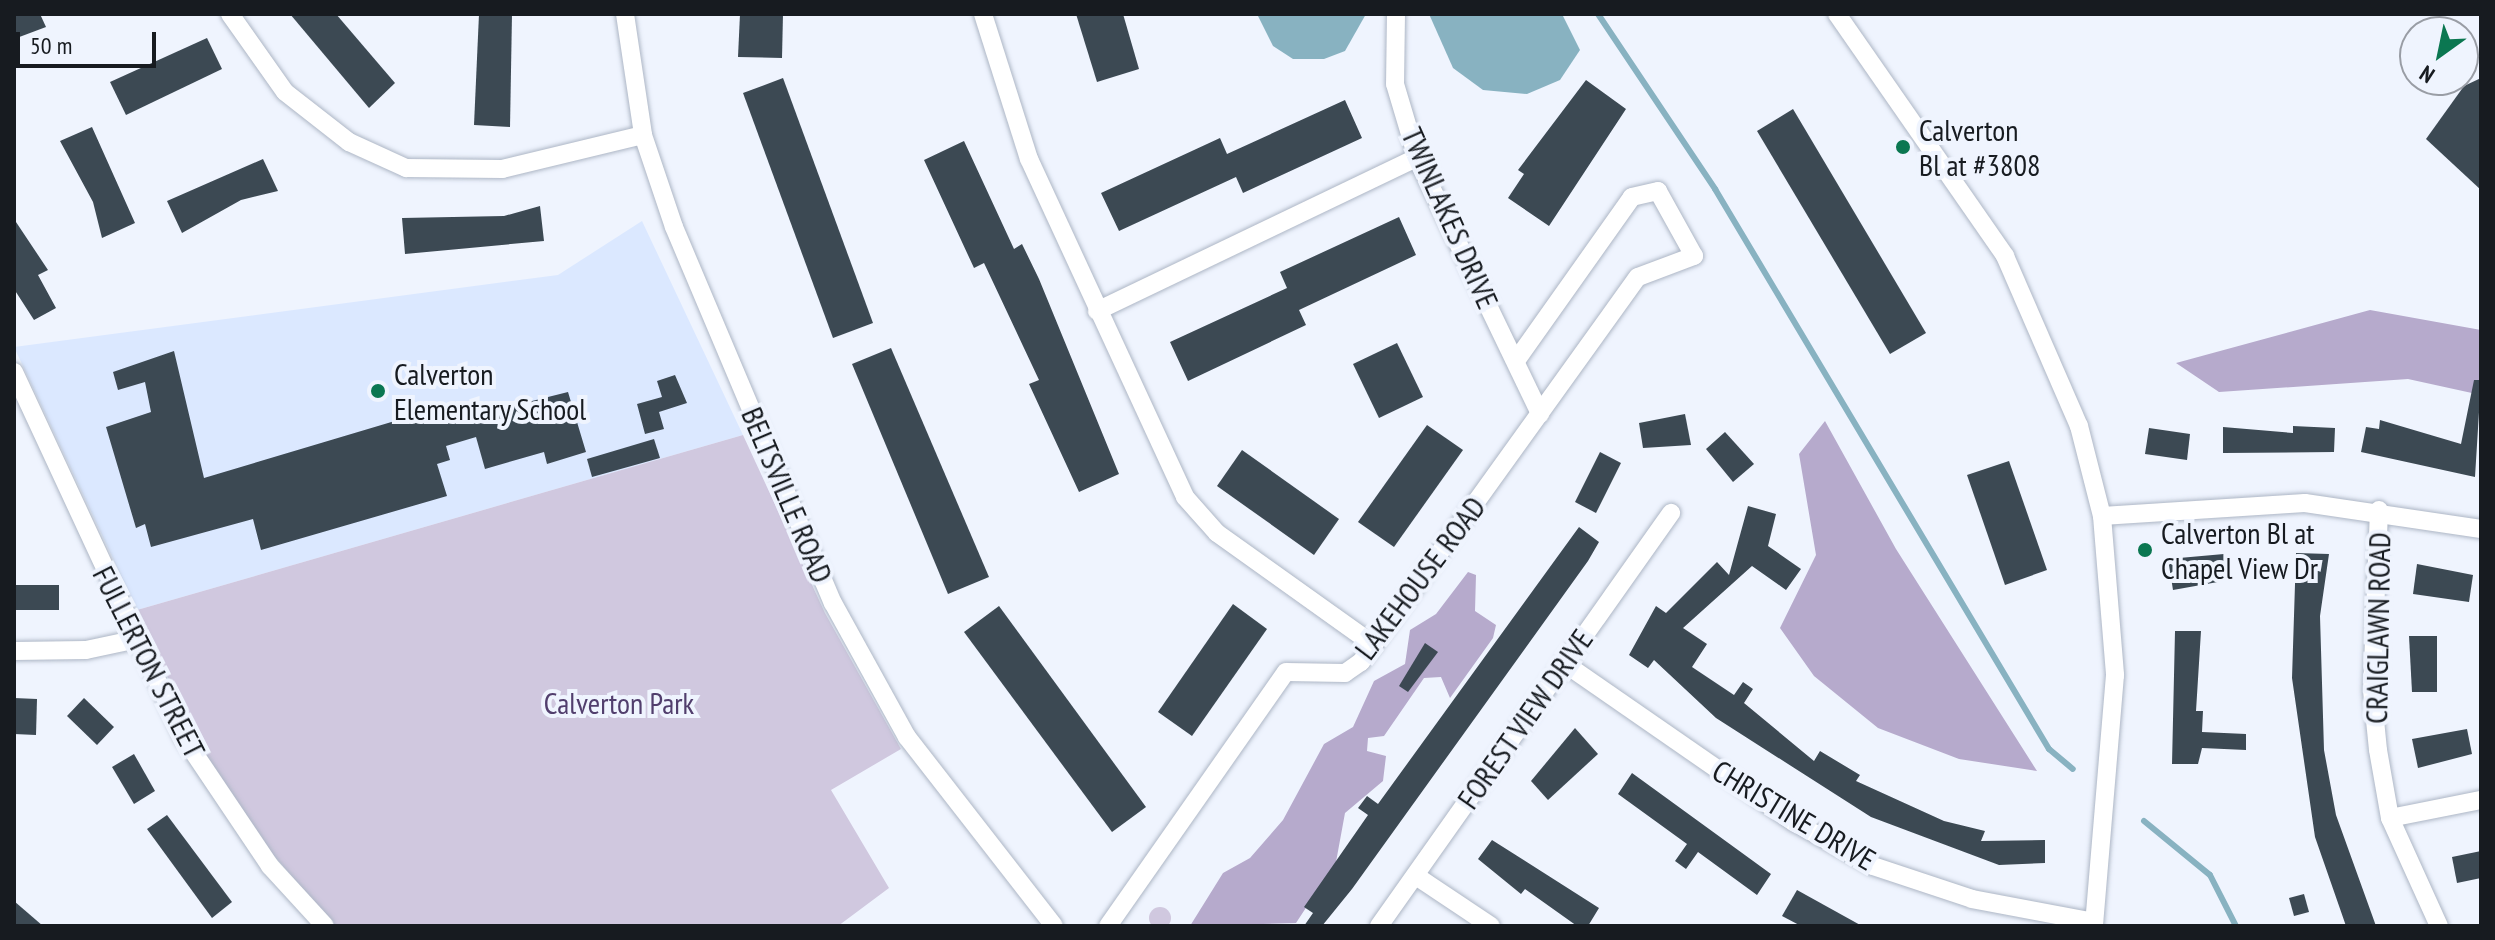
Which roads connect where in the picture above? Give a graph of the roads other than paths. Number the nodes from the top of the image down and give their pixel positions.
1 (230, 14) edge
2 (625, 14) edge
3 (983, 14) edge
4 (1396, 14) edge
5 (1837, 14) edge
6 (643, 135) junction
7 (1417, 158) junction
8 (1097, 311) junction
9 (1516, 361) junction
10 (14, 372) edge
11 (1540, 414) junction
12 (2379, 510) junction
13 (1671, 513) dead end
14 (2102, 516) junction
15 (2481, 529) edge
16 (133, 640) junction
17 (1374, 645) junction
18 (14, 651) edge
19 (1564, 663) junction
20 (2481, 800) edge
21 (2390, 818) junction
22 (1416, 876) junction
23 (2094, 924) edge
24 (325, 926) edge
25 (1054, 926) edge
26 (1108, 926) edge
27 (1379, 926) edge
28 (1491, 926) edge
29 (2439, 926) edge

1 - 6 street
2 - 6 street, BELTSVILLE ROAD
3 - 8 street
4 - 7 street, TWINLAKES DRIVE
5 - 14 street
6 - 25 street, BELTSVILLE ROAD
7 - 8 street
7 - 9 street, TWINLAKES DRIVE
8 - 17 street
9 - 11 street, TWINLAKES DRIVE
9 - 11 street, LAKEHOUSE ROAD
10 - 16 street, FULLERTON STREET
11 - 17 street, LAKEHOUSE ROAD
12 - 14 street
12 - 15 street
12 - 21 street, CRAIGLAWN ROAD
13 - 19 street, FOREST VIEW DRIVE
14 - 23 street
16 - 18 street
16 - 24 street, FULLERTON STREET
17 - 26 street, LAKEHOUSE ROAD
19 - 22 street, FOREST VIEW DRIVE
19 - 23 street, CHRISTINE DRIVE
20 - 21 street
21 - 29 street, CRAIGLAWN ROAD
22 - 27 street, FOREST VIEW DRIVE
22 - 28 street

